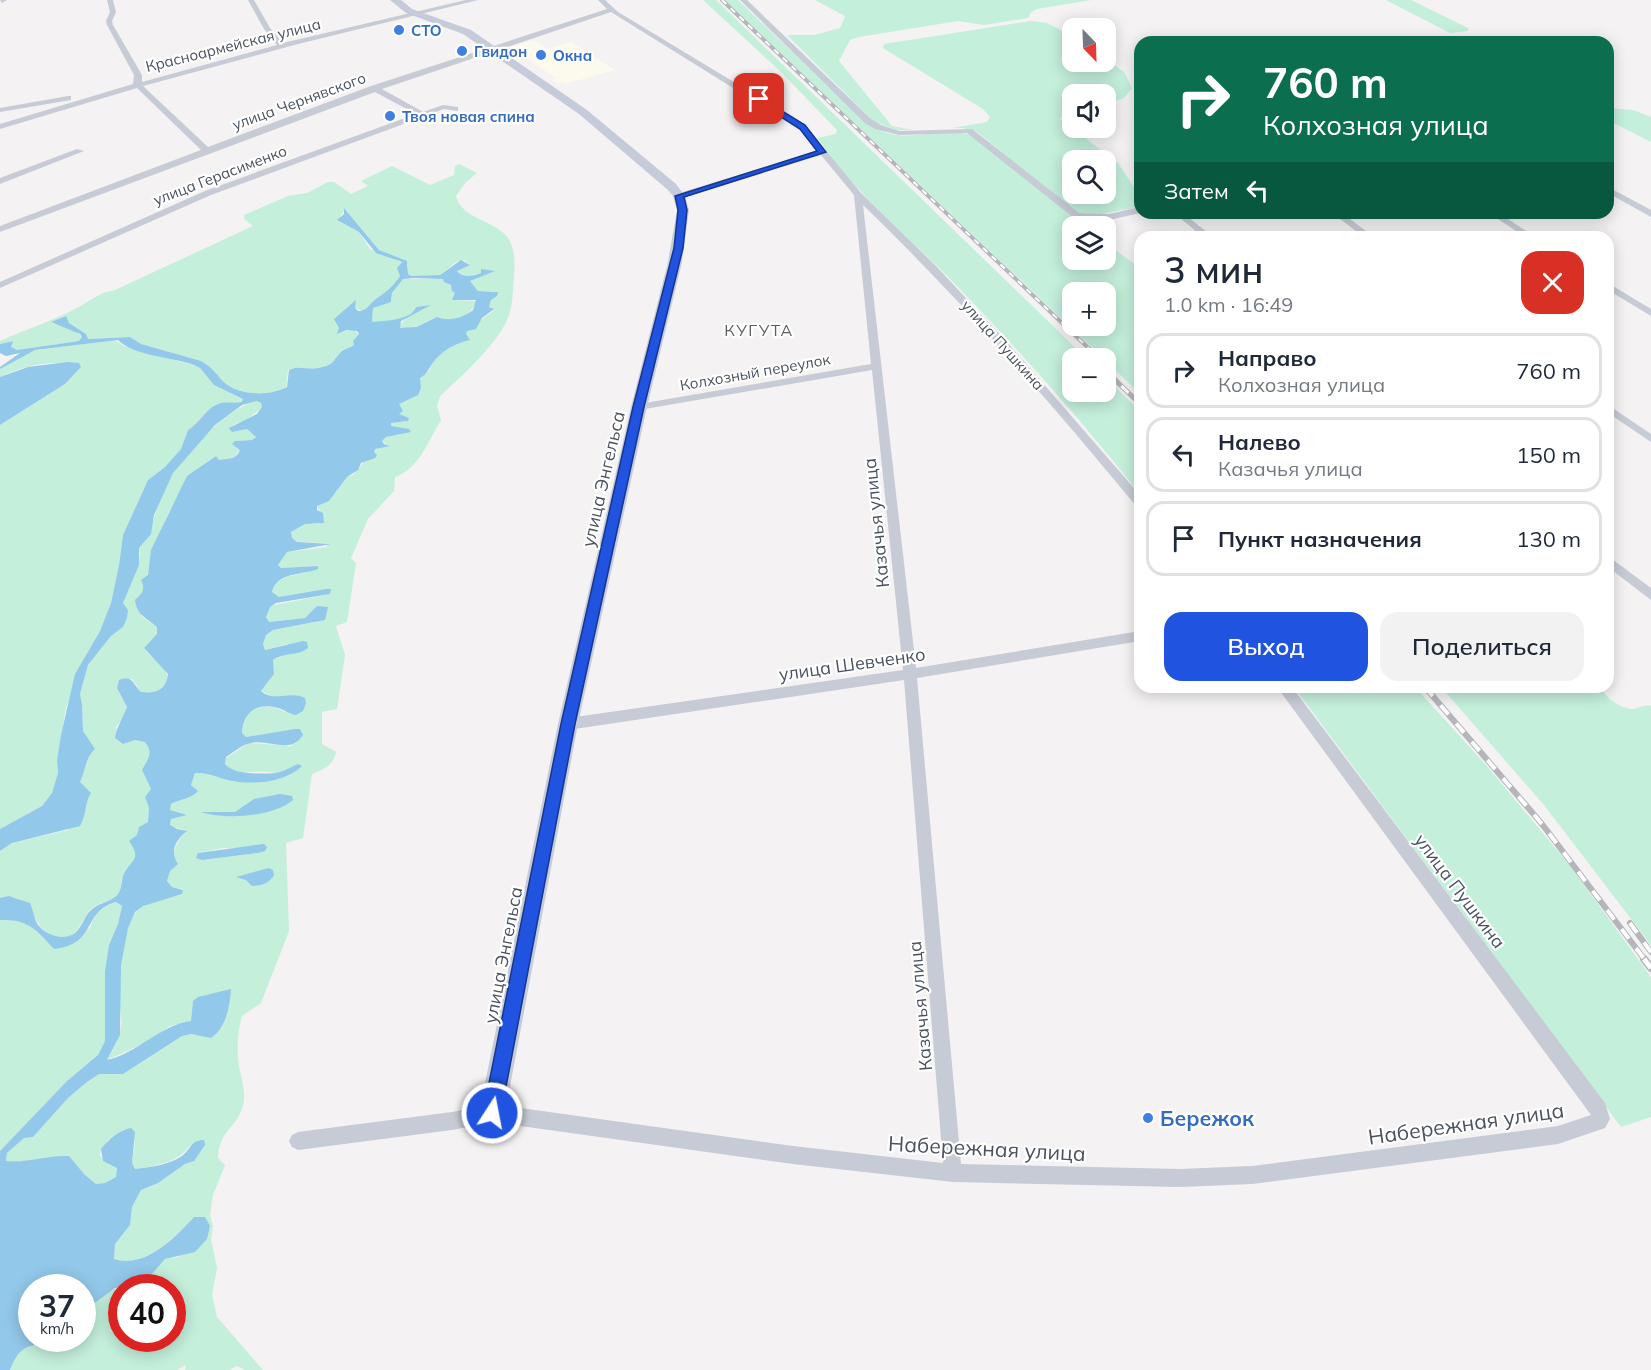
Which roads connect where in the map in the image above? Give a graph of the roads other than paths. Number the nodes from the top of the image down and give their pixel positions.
1 (110, 0) edge
2 (251, 0) edge
3 (395, 0) edge
4 (475, 0) edge
5 (601, 0) edge
6 (743, 0) edge
7 (611, 10) junction
8 (416, 13) junction
9 (282, 46) junction
10 (491, 48) junction
11 (137, 84) junction
12 (374, 88) junction
13 (114, 91) junction
14 (455, 109) dead end
15 (0, 110) edge
16 (422, 114) junction
17 (0, 127) edge
18 (205, 149) junction
19 (80, 151) dead end
20 (822, 152) junction
21 (0, 181) edge
22 (1614, 193) edge
23 (858, 195) junction
24 (679, 196) junction
25 (1134, 211) edge
26 (1651, 214) edge
27 (1186, 219) edge
28 (1344, 219) edge
29 (1502, 219) edge
30 (0, 230) edge
31 (1201, 231) edge
32 (1362, 231) edge
33 (1522, 231) edge
34 (0, 285) edge
35 (1614, 290) edge
36 (1651, 313) edge
37 (877, 366) junction
38 (639, 407) junction
39 (1614, 412) edge
40 (1651, 439) edge
41 (1134, 496) edge
42 (1614, 565) edge
43 (1651, 595) edge
44 (1134, 637) edge
45 (910, 674) junction
46 (1288, 693) edge
47 (568, 724) junction
48 (492, 1113) junction
49 (1601, 1119) joint
50 (298, 1142) dead end
51 (952, 1173) junction

1 - 11 street
2 - 9 street
3 - 8 street
4 - 8 street, Красноармейская улица
5 - 7 street
6 - 25 street
7 - 10 street, улица Чернявского
7 - 20 street
8 - 9 street, Красноармейская улица
8 - 10 street
9 - 11 street, Красноармейская улица
10 - 12 street, улица Чернявского
10 - 24 street
11 - 13 street, Красноармейская улица
11 - 18 street
12 - 16 street
12 - 18 street, улица Чернявского
13 - 15 street
13 - 17 street, Красноармейская улица
14 - 16 street, улица Герасименко
16 - 34 street, улица Герасименко
18 - 30 street, улица Чернявского
19 - 21 street
20 - 23 street
20 - 24 street
22 - 26 street
23 - 37 street, Казачья улица
23 - 41 street, улица Пушкина
24 - 38 street, улица Энгельса
27 - 31 street
28 - 32 street
29 - 33 street
35 - 36 street
37 - 38 street, Колхозный переулок
37 - 45 street, Казачья улица
38 - 47 street, улица Энгельса
39 - 40 street
42 - 43 street
44 - 45 street, улица Шевченко
45 - 47 street, улица Шевченко
45 - 51 street, Казачья улица
46 - 49 street, улица Пушкина
47 - 48 street, улица Энгельса
48 - 50 street, Набережная улица
48 - 51 street, Набережная улица
49 - 51 street, Набережная улица

